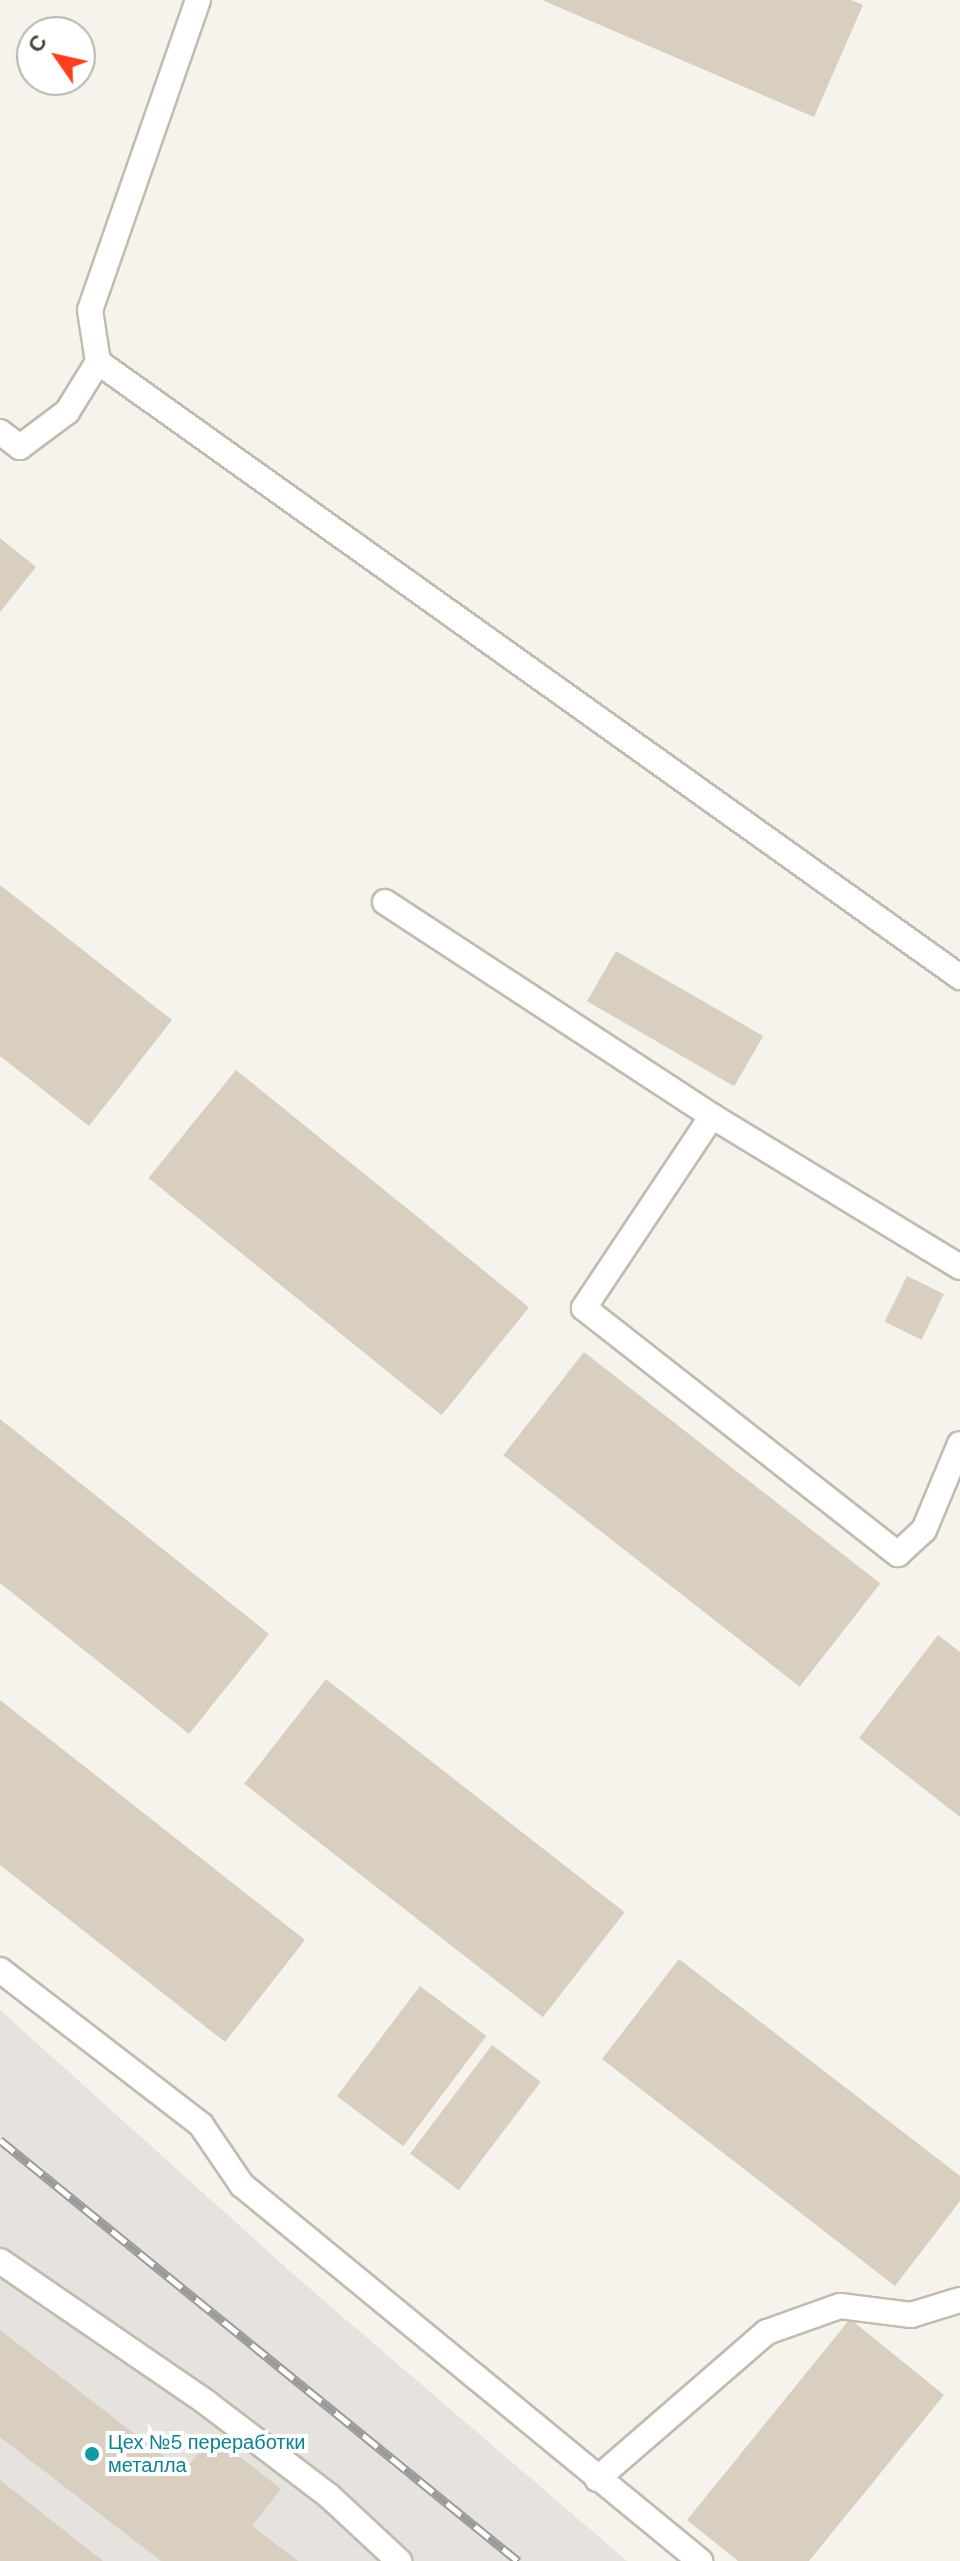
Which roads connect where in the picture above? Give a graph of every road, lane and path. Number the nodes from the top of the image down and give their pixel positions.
1 (198, 0) edge
2 (98, 362) junction
3 (0, 432) edge
4 (385, 902) dead end
5 (960, 977) edge
6 (712, 1116) junction
7 (960, 1267) edge
8 (960, 1444) edge
9 (0, 1970) edge
10 (0, 2261) edge
11 (960, 2300) edge
12 (597, 2479) junction
13 (399, 2561) edge
14 (700, 2561) edge

1 - 2 lane
2 - 3 lane
2 - 5 lane
4 - 6 lane
6 - 7 lane
6 - 8 lane
9 - 12 lane
10 - 13 lane
11 - 12 lane
12 - 14 lane

